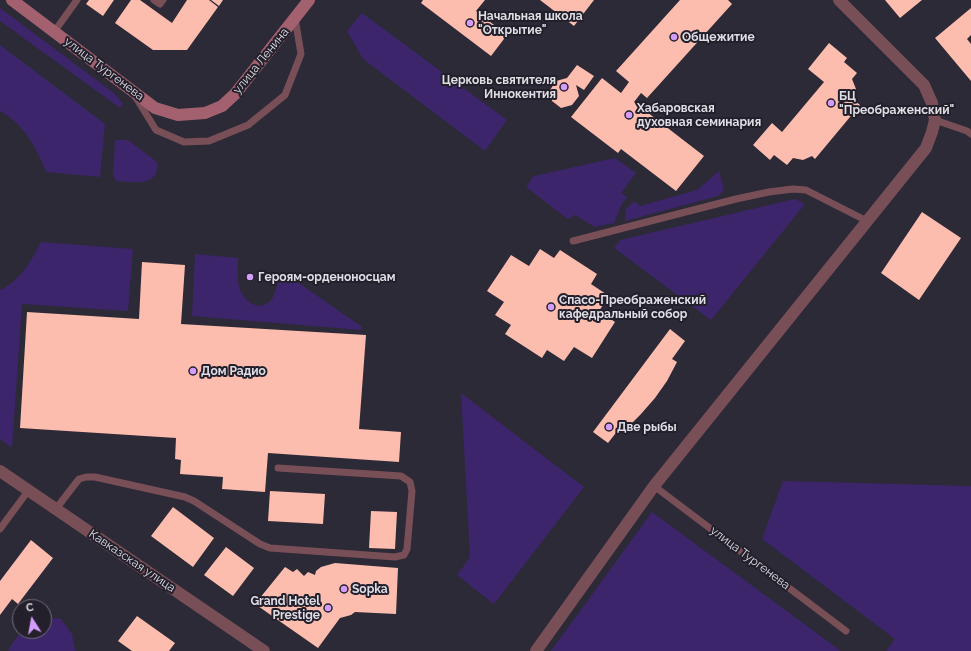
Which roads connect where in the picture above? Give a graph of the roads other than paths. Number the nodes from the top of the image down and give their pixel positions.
1 (12, 0) edge
2 (77, 0) edge
3 (154, 0) edge
4 (163, 0) edge
5 (309, 0) edge
6 (840, 0) edge
7 (295, 18) junction
8 (54, 32) junction
9 (132, 91) junction
10 (205, 113) joint
11 (935, 120) junction
12 (971, 134) edge
13 (867, 221) junction
14 (573, 241) dead end
15 (278, 468) dead end
16 (0, 471) edge
17 (654, 486) junction
18 (28, 491) junction
19 (55, 510) junction
20 (0, 529) edge
21 (846, 631) dead end
22 (264, 651) edge
23 (536, 651) edge

1 - 8 main road, улица Тургенева
2 - 8 lane
3 - 4 lane
5 - 7 main road, улица Ленина
6 - 11 street
7 - 9 lane
7 - 10 main road, улица Ленина
8 - 9 main road, улица Тургенева
9 - 10 main road, улица Тургенева
11 - 12 lane
11 - 13 street
13 - 14 lane
13 - 17 street
15 - 19 lane
16 - 18 street, Кавказская улица
17 - 21 lane, улица Тургенева
17 - 23 street
18 - 19 street, Кавказская улица
18 - 20 lane
19 - 22 street, Кавказская улица

